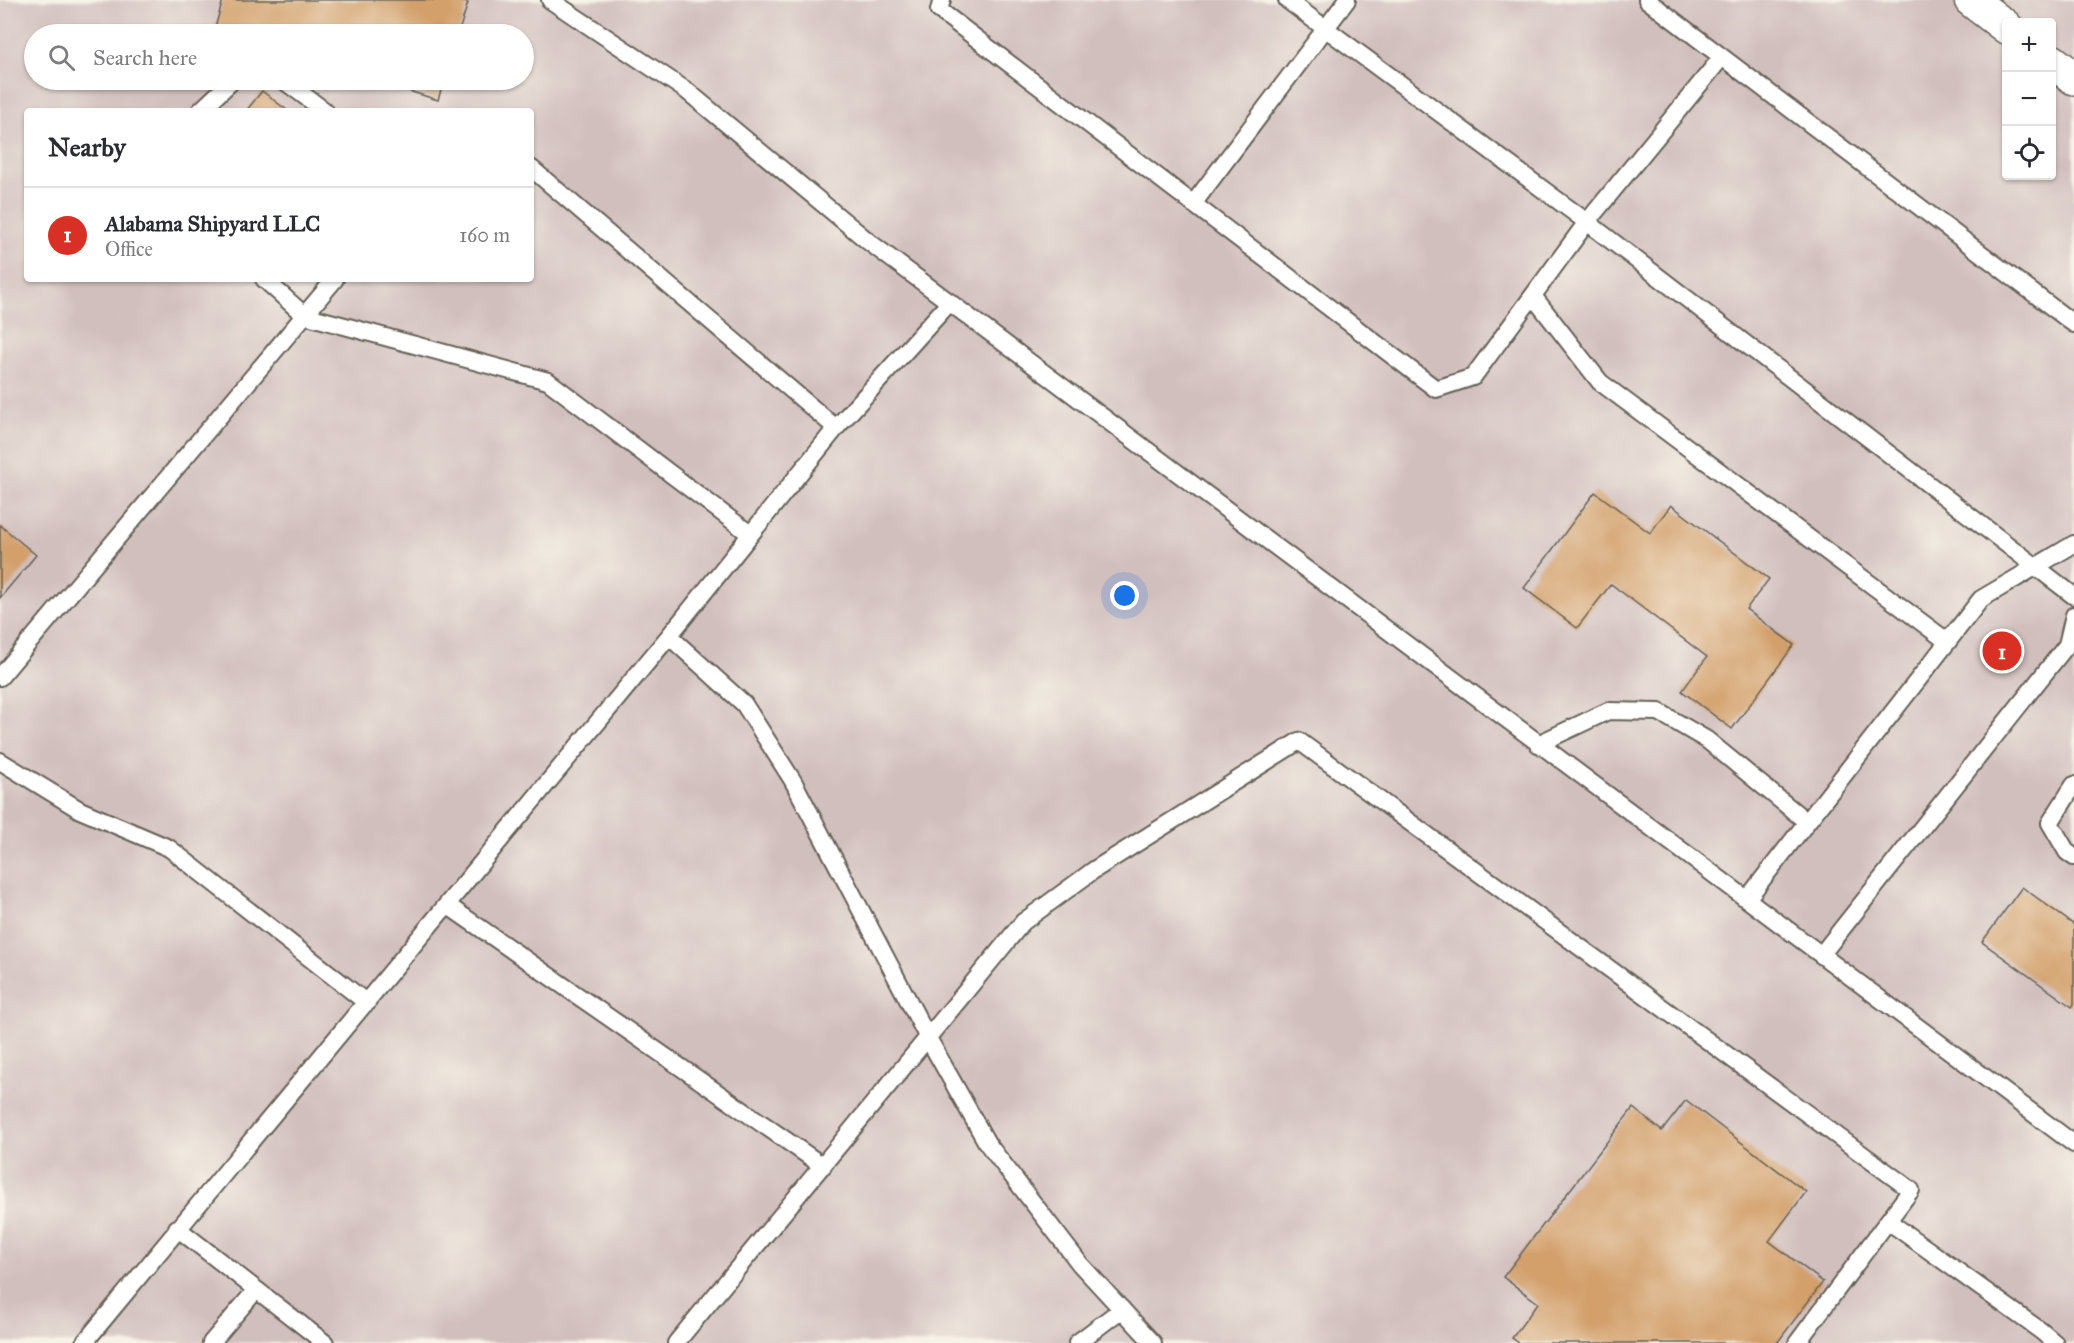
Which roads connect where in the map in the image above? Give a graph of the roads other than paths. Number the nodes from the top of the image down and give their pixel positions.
1 (550, 0) edge
2 (942, 0) edge
3 (1287, 0) edge
4 (1347, 0) edge
5 (1647, 0) edge
6 (1971, 0) edge
7 (2002, 23) edge
8 (1325, 28) junction
9 (1722, 57) junction
10 (2056, 64) edge
11 (2074, 78) edge
12 (222, 90) edge
13 (297, 90) edge
14 (203, 108) edge
15 (321, 108) edge
16 (534, 171) edge
17 (1193, 204) junction
18 (1587, 222) junction
19 (267, 282) edge
20 (332, 282) edge
21 (1533, 296) junction
22 (950, 302) junction
23 (304, 315) junction
24 (2074, 324) edge
25 (836, 428) junction
26 (750, 534) junction
27 (2074, 544) edge
28 (2036, 566) junction
29 (2074, 596) edge
30 (2074, 615) edge
31 (669, 636) junction
32 (1948, 642) junction
33 (0, 676) edge
34 (1538, 744) junction
35 (0, 760) edge
36 (2074, 785) edge
37 (1807, 822) junction
38 (2074, 857) edge
39 (1747, 899) junction
40 (447, 905) junction
41 (1821, 955) junction
42 (367, 1003) junction
43 (928, 1038) junction
44 (2074, 1144) edge
45 (823, 1166) junction
46 (1888, 1221) junction
47 (177, 1228) junction
48 (256, 1290) junction
49 (1122, 1309) junction
50 (2037, 1337) edge
51 (84, 1343) edge
52 (211, 1343) edge
53 (325, 1343) edge
54 (676, 1343) edge
55 (1077, 1343) edge
56 (1153, 1343) edge
57 (1797, 1343) edge
58 (2055, 1343) edge

1 - 22 lane
2 - 17 lane
3 - 8 lane
4 - 8 lane
5 - 9 lane
6 - 7 street
8 - 17 lane
8 - 18 lane
9 - 18 lane
9 - 24 lane
10 - 11 street
12 - 14 lane
13 - 15 lane
16 - 25 lane
17 - 21 lane
18 - 21 lane
18 - 28 lane
19 - 23 lane
20 - 23 lane
21 - 32 lane
22 - 25 lane
22 - 34 lane
23 - 26 lane
23 - 33 lane
25 - 26 lane
26 - 31 lane
27 - 28 lane
28 - 29 lane
28 - 32 lane
30 - 41 lane
31 - 40 lane
31 - 43 lane
32 - 37 lane
34 - 37 lane
34 - 39 lane
35 - 42 lane
36 - 38 lane
37 - 39 lane
39 - 41 lane
40 - 42 lane
40 - 45 lane
41 - 44 lane
42 - 47 lane
43 - 45 lane
43 - 46 lane
43 - 49 lane
45 - 54 lane
46 - 50 lane
46 - 57 lane
47 - 48 lane
47 - 51 lane
48 - 52 lane
48 - 53 lane
49 - 55 lane
49 - 56 lane
50 - 58 lane

